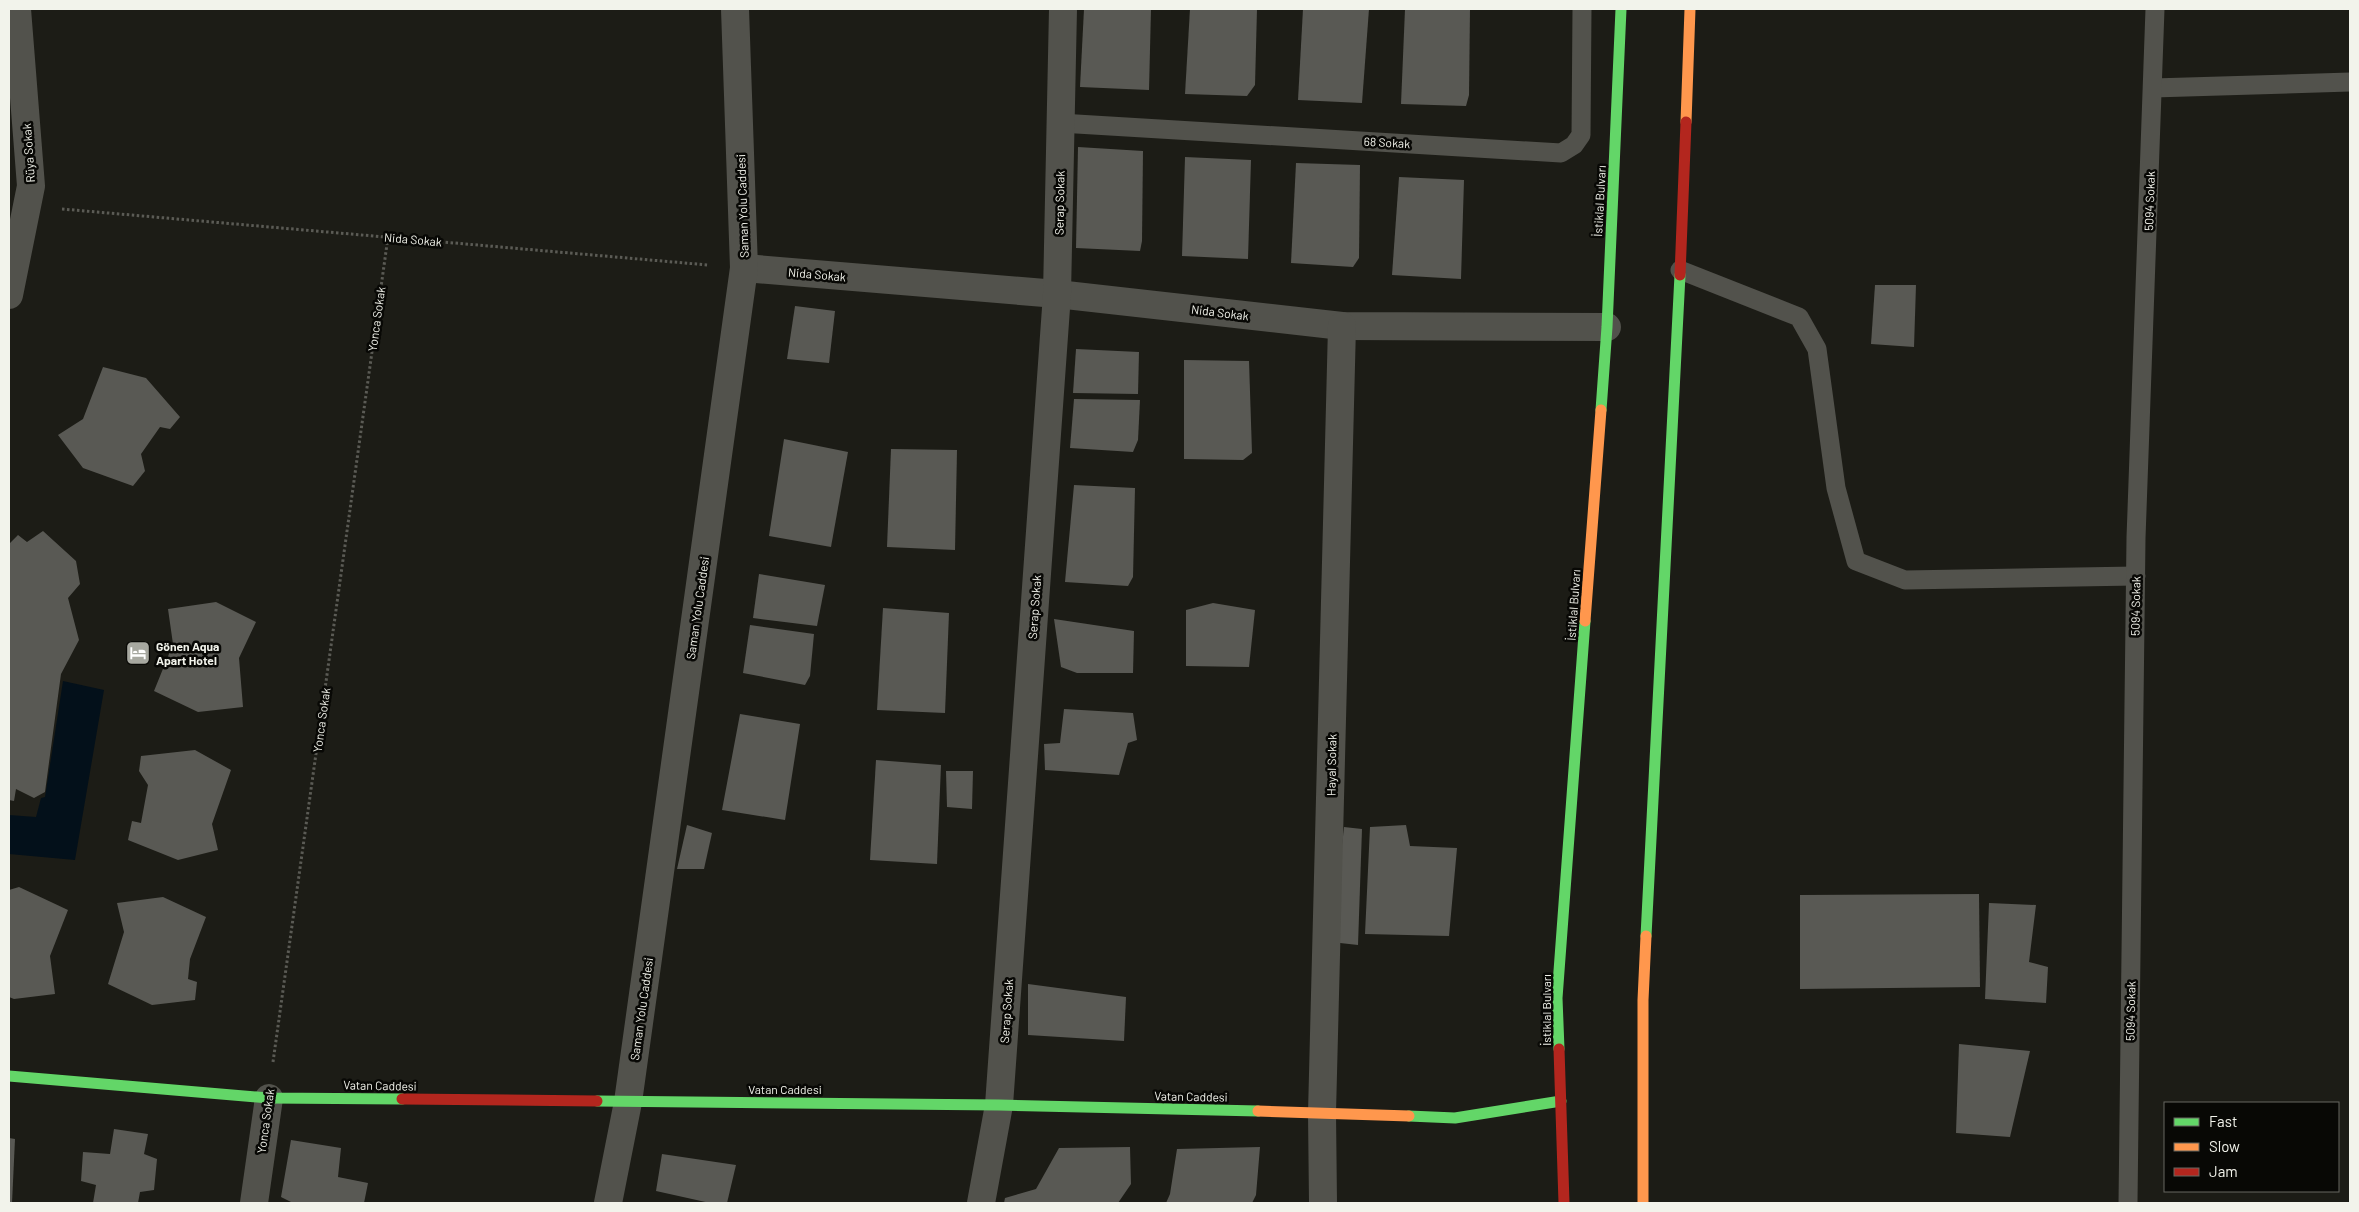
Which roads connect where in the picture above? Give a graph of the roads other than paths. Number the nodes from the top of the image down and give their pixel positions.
1 (17, 9) edge
2 (735, 9) edge
3 (1063, 9) edge
4 (1582, 9) edge
5 (1621, 9) edge
6 (1690, 9) edge
7 (2155, 9) edge
8 (2350, 82) edge
9 (2153, 88) junction
10 (1060, 123) junction
11 (744, 268) junction
12 (1680, 270) junction
13 (1057, 294) junction
14 (9, 295) edge
15 (1342, 326) junction
16 (1607, 328) junction
17 (2136, 576) junction
18 (9, 1076) edge
19 (268, 1098) junction
20 (1561, 1101) junction
21 (628, 1102) junction
22 (999, 1105) junction
23 (1322, 1113) junction
24 (254, 1203) edge
25 (608, 1203) edge
26 (981, 1203) edge
27 (1323, 1203) edge
28 (1564, 1203) edge
29 (1643, 1203) edge
30 (2128, 1203) edge

1 - 14 street, Rüya Sokak
2 - 11 street, Saman Yolu Caddesi
3 - 10 street, Serap Sokak
4 - 10 lane, 68 Sokak
5 - 16 main road, İstiklal Bulvarı
6 - 12 main road
7 - 9 lane, 5094 Sokak
8 - 9 lane
9 - 17 lane, 5094 Sokak
10 - 13 street, Serap Sokak
11 - 13 street, Nida Sokak
11 - 21 street, Saman Yolu Caddesi
12 - 17 lane
12 - 29 main road
13 - 15 street, Nida Sokak
13 - 22 street, Serap Sokak
15 - 16 street, Nida Sokak
15 - 23 street, Hayal Sokak
16 - 20 main road, İstiklal Bulvarı
17 - 30 lane, 5094 Sokak
18 - 19 main road, Vatan Caddesi
19 - 21 main road, Vatan Caddesi
19 - 24 street, Yonca Sokak
20 - 23 main road, Vatan Caddesi
20 - 28 main road, İstiklal Bulvarı
21 - 22 main road, Vatan Caddesi
21 - 25 street, Saman Yolu Caddesi
22 - 23 main road, Vatan Caddesi
22 - 26 street, Serap Sokak
23 - 27 street, Hayal Sokak

